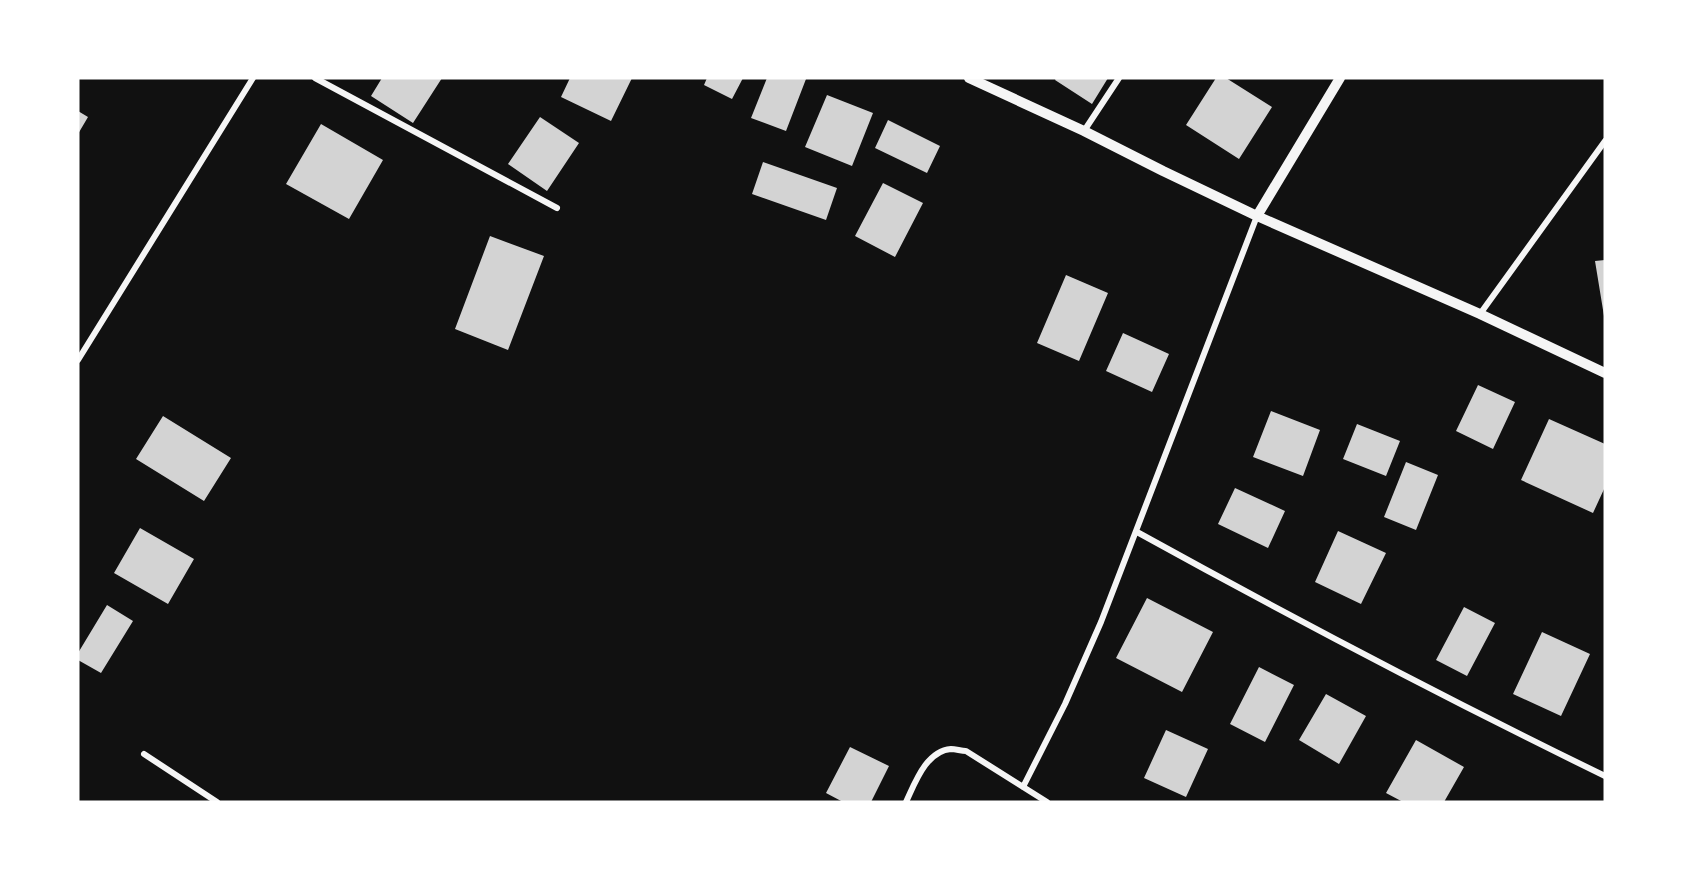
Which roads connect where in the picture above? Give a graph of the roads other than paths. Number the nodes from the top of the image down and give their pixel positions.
1 (253, 78) edge
2 (315, 78) edge
3 (969, 78) edge
4 (1119, 78) edge
5 (1340, 78) edge
6 (1084, 131) junction
7 (1605, 141) edge
8 (557, 208) dead end
9 (1257, 216) junction
10 (1480, 314) junction
11 (78, 360) edge
12 (1605, 373) edge
13 (1137, 532) junction
14 (144, 754) dead end
15 (1605, 776) edge
16 (1023, 787) junction
17 (217, 802) edge
18 (906, 802) edge
19 (1047, 802) edge

1 - 11 street
2 - 8 street
3 - 6 street
4 - 6 street
5 - 9 street
6 - 9 street
7 - 10 street
9 - 10 street
9 - 13 street
10 - 12 street
13 - 15 street
13 - 16 street
14 - 17 street
16 - 18 street
16 - 19 street

